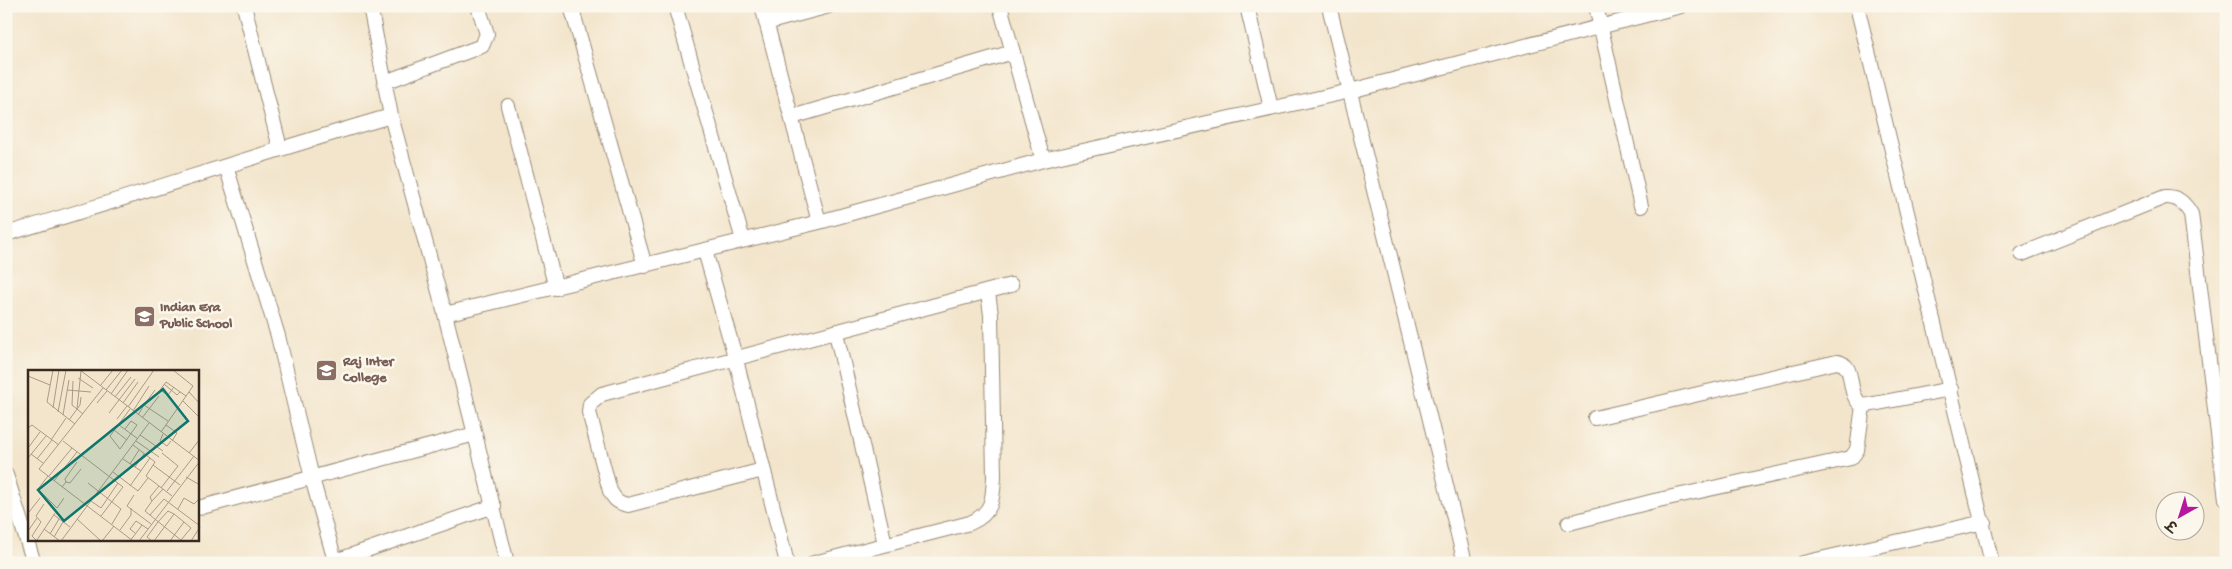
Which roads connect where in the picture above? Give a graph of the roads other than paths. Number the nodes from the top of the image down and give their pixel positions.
1 (244, 6) edge
2 (370, 6) edge
3 (478, 6) edge
4 (571, 6) edge
5 (675, 6) edge
6 (762, 6) edge
7 (829, 6) edge
8 (1000, 6) edge
9 (1247, 6) edge
10 (1329, 6) edge
11 (1596, 6) edge
12 (1681, 6) edge
13 (1857, 6) edge
14 (766, 23) junction
15 (1602, 26) junction
16 (1013, 52) junction
17 (385, 82) junction
18 (1350, 90) junction
19 (508, 106) dead end
20 (1270, 108) junction
21 (391, 116) junction
22 (792, 117) junction
23 (280, 148) junction
24 (1042, 160) junction
25 (226, 166) junction
26 (1641, 206) dead end
27 (819, 222) junction
28 (6, 234) edge
29 (743, 240) junction
30 (705, 251) junction
31 (2022, 254) dead end
32 (645, 266) junction
33 (1011, 285) dead end
34 (556, 288) junction
35 (988, 292) junction
36 (445, 314) junction
37 (836, 333) junction
38 (736, 360) junction
39 (1951, 389) junction
40 (1863, 406) junction
41 (1595, 418) dead end
42 (475, 434) junction
43 (763, 470) junction
44 (6, 475) edge
45 (312, 478) junction
46 (2226, 500) edge
47 (494, 506) junction
48 (199, 508) edge
49 (1984, 522) junction
50 (1569, 523) dead end
51 (885, 544) junction
52 (333, 562) edge
53 (34, 563) edge
54 (507, 563) edge
55 (787, 563) edge
56 (814, 563) edge
57 (1466, 563) edge
58 (1803, 563) edge
59 (1992, 563) edge

1 - 23 street
2 - 17 street
3 - 17 street
4 - 32 street
5 - 29 street
6 - 14 street
7 - 14 street
8 - 16 street
9 - 20 street
10 - 18 street
11 - 15 street
12 - 15 street
13 - 39 street
14 - 22 street
15 - 18 street
15 - 26 street
16 - 22 street
16 - 24 street
17 - 21 street
18 - 20 street
18 - 57 street
19 - 34 street
20 - 24 street
21 - 23 street
21 - 36 street
22 - 27 street
23 - 25 street
24 - 27 street
25 - 28 street
25 - 45 street
27 - 29 street
29 - 30 street
30 - 32 street
30 - 38 street
31 - 46 street
32 - 34 street
33 - 35 street
34 - 36 street
35 - 37 street
35 - 51 street
36 - 42 street
37 - 38 street
37 - 51 street
38 - 43 street
38 - 43 street
39 - 40 street
39 - 49 street
40 - 41 street
40 - 50 street
42 - 45 street
42 - 47 street
43 - 55 street
44 - 53 street
45 - 48 street
45 - 52 street
47 - 52 street
47 - 54 street
49 - 58 street
49 - 59 street
51 - 56 street

